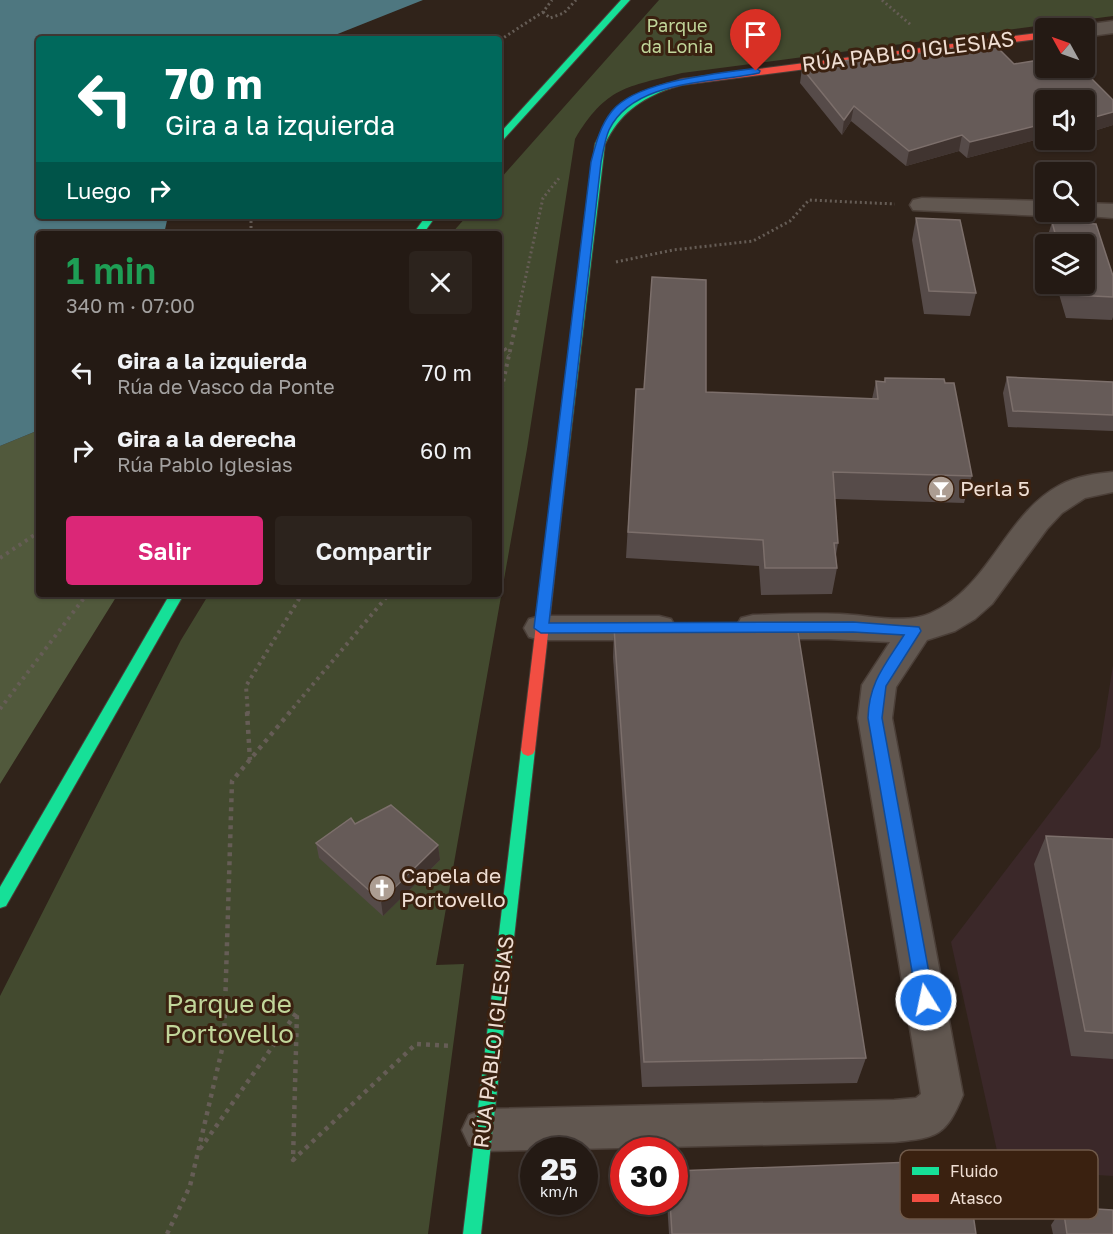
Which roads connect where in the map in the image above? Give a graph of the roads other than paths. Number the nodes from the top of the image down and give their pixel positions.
1 (626, 0) edge
2 (1113, 27) edge
3 (1095, 29) edge
4 (1035, 36) edge
5 (502, 136) edge
6 (922, 205) road end
7 (1035, 209) edge
8 (1095, 210) edge
9 (1113, 211) edge
10 (1113, 482) edge
11 (175, 597) edge
12 (723, 627) edge
13 (541, 628) junction
14 (688, 628) edge
15 (915, 631) junction
16 (0, 901) edge
17 (484, 1130) junction
18 (472, 1234) edge

1 - 5 main road
2 - 3 street
4 - 13 main road, RÚA PABLO IGLESIAS
6 - 7 street
8 - 9 street
10 - 15 street
11 - 16 main road
12 - 15 street
13 - 14 street
13 - 17 main road, RÚA PABLO IGLESIAS
15 - 17 street
17 - 18 main road, RÚA PABLO IGLESIAS

